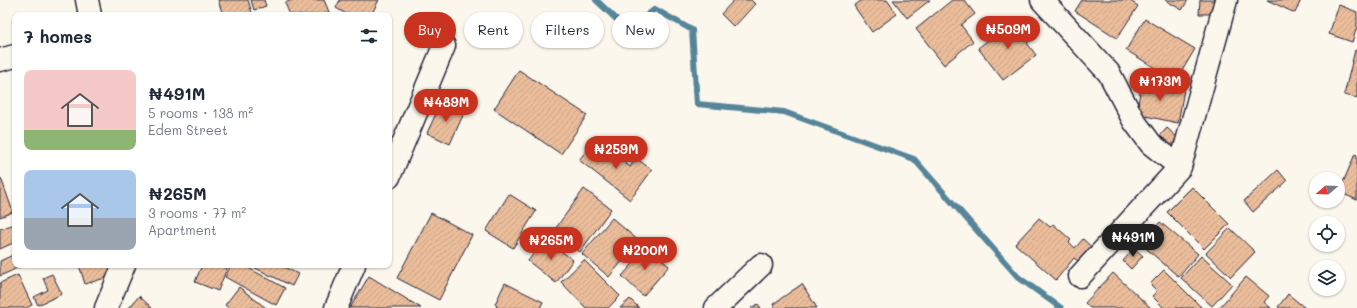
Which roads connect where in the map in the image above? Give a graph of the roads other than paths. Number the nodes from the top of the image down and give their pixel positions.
1 (87, 0) edge
2 (1042, 0) edge
3 (1226, 0) edge
4 (89, 12) edge
5 (443, 48) edge
6 (12, 57) edge
7 (0, 60) edge
8 (1180, 167) junction
9 (392, 170) edge
10 (761, 266) dead end
11 (123, 268) edge
12 (353, 268) edge
13 (1080, 276) dead end
14 (106, 308) edge
15 (336, 308) edge
16 (716, 308) edge

1 - 4 street
2 - 8 street
3 - 8 street
5 - 9 street
6 - 7 street
8 - 13 street
10 - 16 street
11 - 14 street
12 - 15 street

